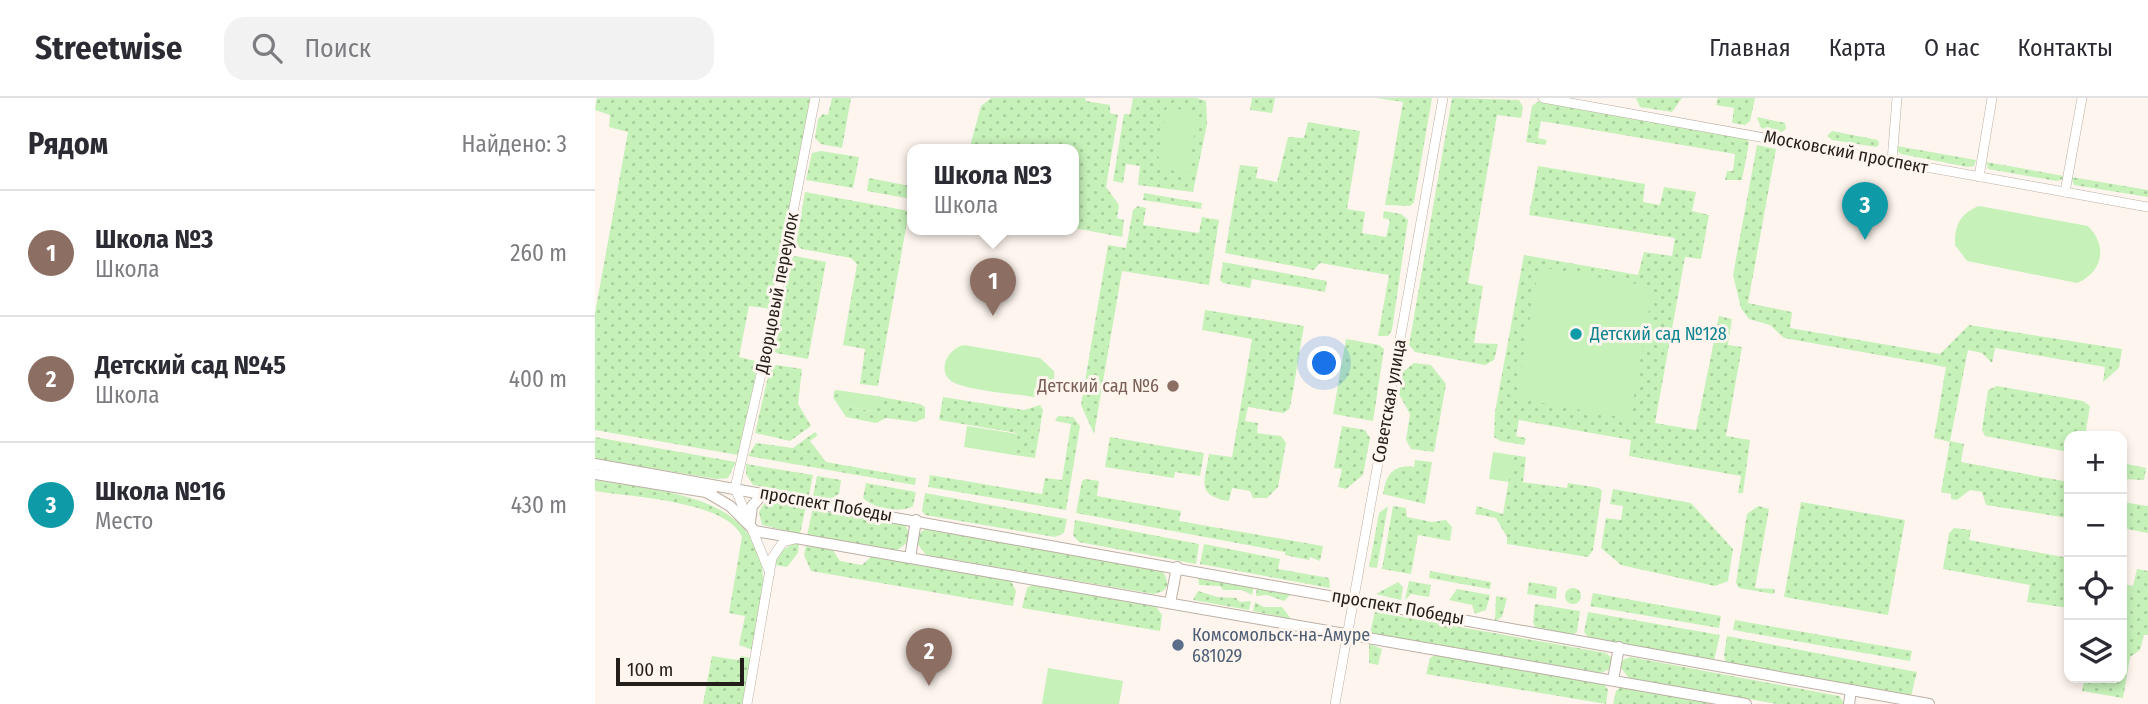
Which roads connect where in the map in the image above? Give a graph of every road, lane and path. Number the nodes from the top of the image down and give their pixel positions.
1 (815, 98) edge
2 (1443, 98) edge
3 (1543, 98) edge
4 (1897, 98) edge
5 (1992, 98) edge
6 (2082, 98) edge
7 (1892, 161) junction
8 (1979, 177) junction
9 (2065, 192) junction
10 (2148, 207) edge
11 (595, 464) edge
12 (595, 474) edge
13 (735, 488) junction
14 (708, 493) junction
15 (764, 493) junction
16 (916, 520) junction
17 (753, 527) junction
18 (796, 538) junction
19 (910, 558) junction
20 (1177, 567) junction
21 (770, 573) junction
22 (1353, 599) junction
23 (1171, 603) junction
24 (1347, 635) junction
25 (1619, 647) junction
26 (1613, 680) junction
27 (1851, 690) junction
28 (747, 704) edge
29 (1335, 704) edge
30 (1746, 704) edge
31 (1849, 704) edge
32 (1929, 704) edge

1 - 13 street, Дворцовый переулок
2 - 22 street, Советская улица
3 - 7 street, Московский проспект
4 - 7 street
5 - 8 street
6 - 9 street
7 - 8 street, Московский проспект
8 - 9 street, Московский проспект
9 - 10 street, Московский проспект
11 - 13 main road, проспект Победы
12 - 14 main road, проспект Победы
13 - 14 main road, проспект Победы
13 - 15 main road, проспект Победы
13 - 17 street, проспект Победы
14 - 17 main road, проспект Победы
15 - 16 main road, проспект Победы
15 - 17 main road
16 - 19 main road, проспект Победы
16 - 20 main road, проспект Победы
17 - 18 main road, проспект Победы
17 - 21 street
18 - 19 main road, проспект Победы
18 - 21 street
19 - 23 main road, проспект Победы
20 - 22 main road, проспект Победы
20 - 23 main road
21 - 28 street
22 - 24 street, Советская улица
22 - 25 main road, проспект Победы
23 - 24 main road, проспект Победы
24 - 26 main road, проспект Победы
24 - 29 street, Советская улица
25 - 26 main road
25 - 27 main road, проспект Победы
26 - 30 main road, проспект Победы
27 - 31 main road
27 - 32 main road, проспект Победы

